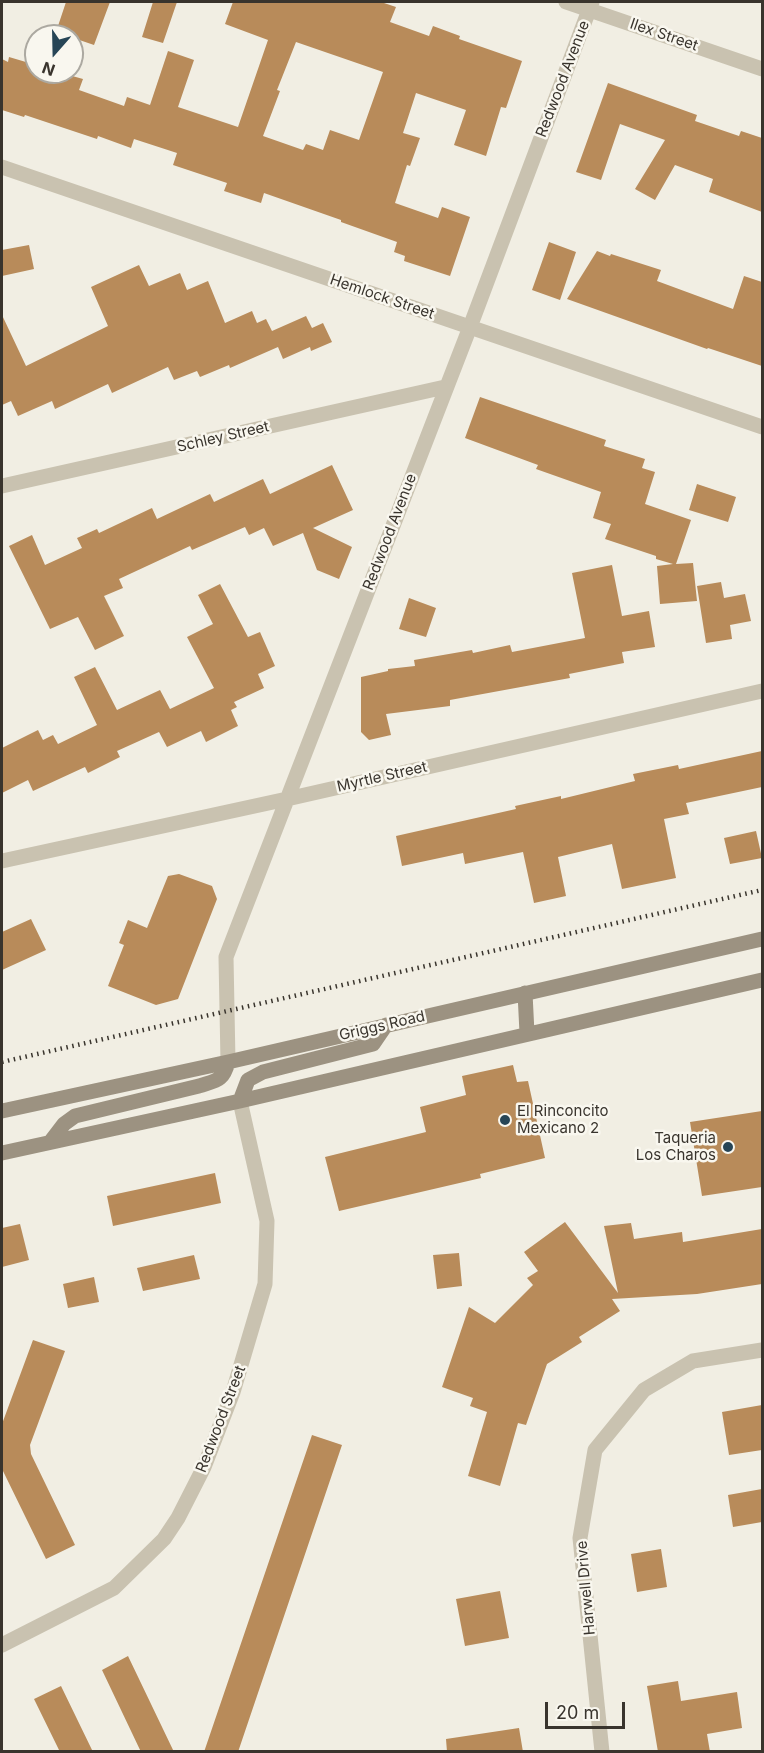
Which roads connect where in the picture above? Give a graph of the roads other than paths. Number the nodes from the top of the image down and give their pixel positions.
1 (566, 2) edge
2 (591, 5) edge
3 (762, 69) edge
4 (2, 167) edge
5 (470, 327) junction
6 (446, 387) junction
7 (762, 427) edge
8 (2, 486) edge
9 (762, 692) edge
10 (287, 799) junction
11 (2, 861) edge
12 (762, 939) edge
13 (762, 980) edge
14 (525, 993) junction
15 (386, 1024) junction
16 (527, 1033) junction
17 (228, 1062) junction
18 (240, 1101) junction
19 (2, 1111) edge
20 (51, 1141) junction
21 (2, 1153) edge
22 (762, 1350) edge
23 (2, 1645) edge
24 (602, 1752) edge

1 - 2 street, Ilex Street
2 - 3 street, Ilex Street
2 - 5 street, Redwood Avenue
4 - 5 street, Hemlock Street
5 - 6 street, Redwood Avenue
5 - 7 street, Hemlock Street
6 - 8 street, Schley Street
6 - 10 street, Redwood Avenue
9 - 10 street, Myrtle Street
10 - 11 street, Myrtle Street
10 - 17 street, Redwood Avenue
12 - 14 main road, Griggs Road
13 - 16 main road
14 - 15 main road, Griggs Road
14 - 16 main road
15 - 17 main road, Griggs Road
15 - 18 main road
16 - 18 main road
17 - 19 main road, Griggs Road
17 - 20 main road
18 - 20 main road
18 - 23 street, Redwood Street
20 - 21 main road
22 - 24 street, Harwell Drive

